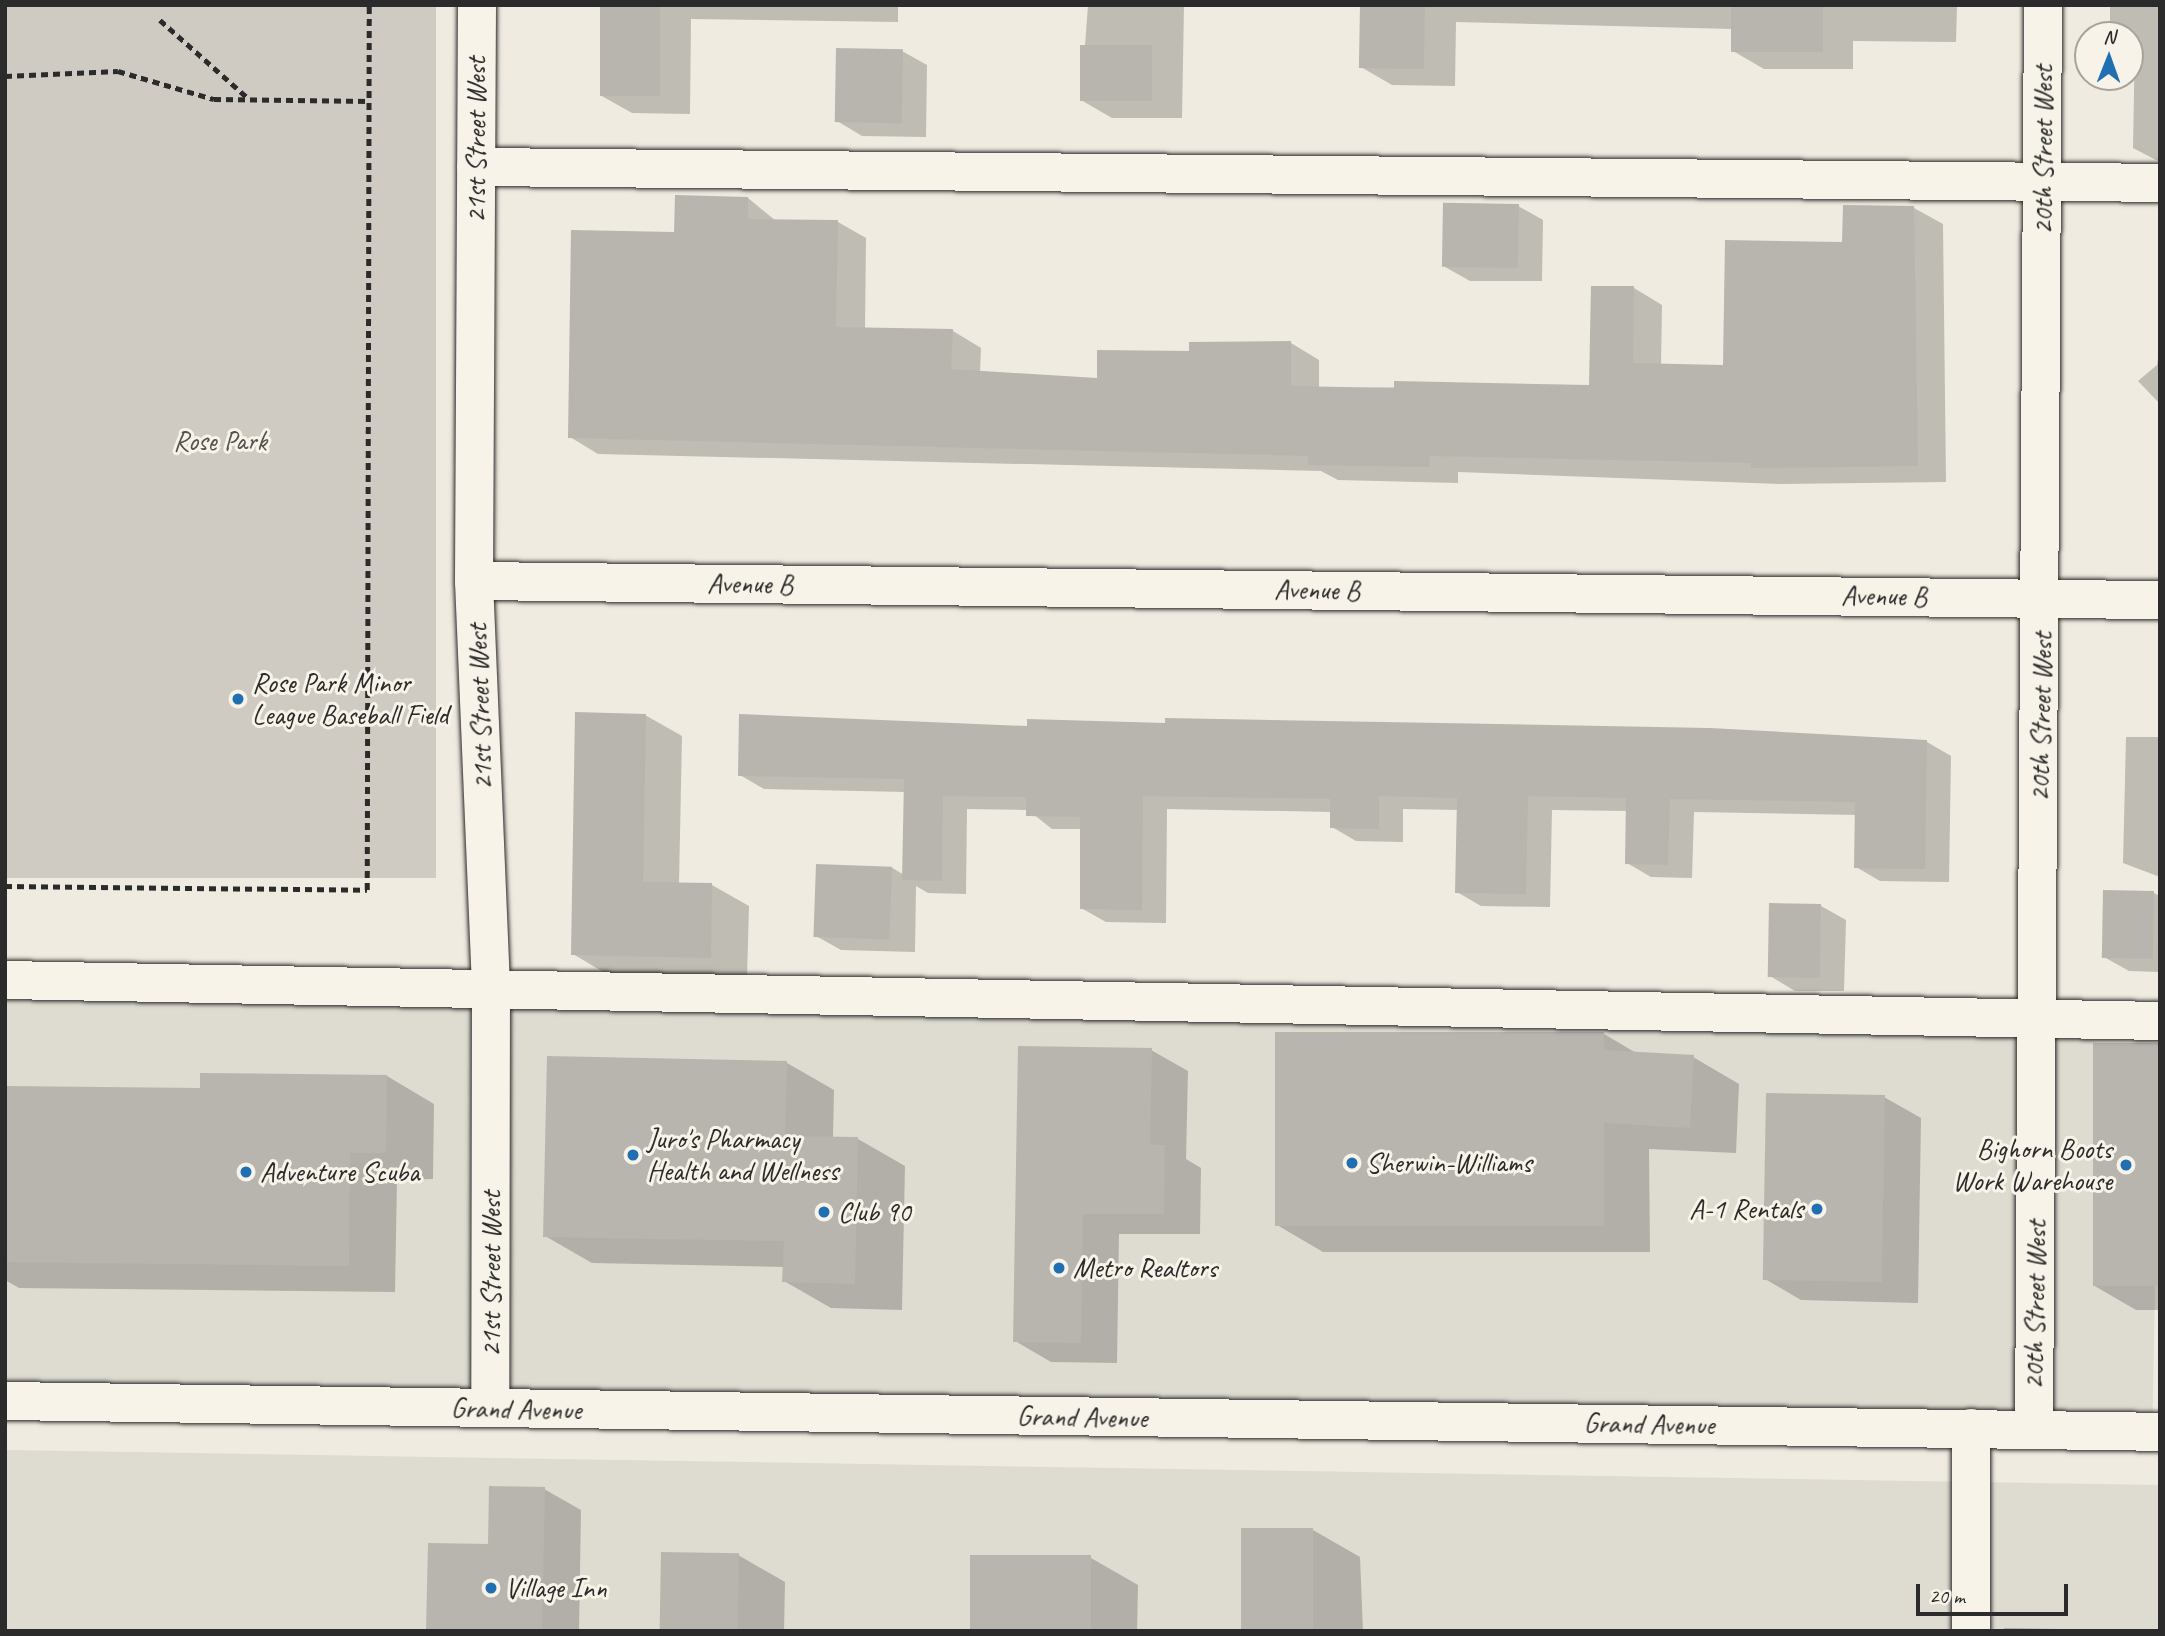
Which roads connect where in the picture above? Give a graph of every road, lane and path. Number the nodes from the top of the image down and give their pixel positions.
1 (369, 5) edge
2 (477, 5) edge
3 (2043, 5) edge
4 (160, 20) dead end
5 (5, 76) edge
6 (249, 99) junction
7 (369, 101) junction
8 (476, 167) junction
9 (2043, 181) junction
10 (2160, 183) edge
11 (474, 581) junction
12 (2042, 598) junction
13 (2160, 600) edge
14 (5, 886) edge
15 (5, 980) edge
16 (491, 987) junction
17 (2038, 1017) junction
18 (2160, 1021) edge
19 (5, 1401) edge
20 (490, 1408) junction
21 (1971, 1428) junction
22 (2034, 1430) junction
23 (2160, 1432) edge
24 (1971, 1631) edge

1 - 7 path
2 - 8 street, 21st Street West
3 - 9 street, 20th Street West
4 - 6 path
5 - 6 path
6 - 7 path
7 - 14 path
8 - 9 street
8 - 11 street, 21st Street West
9 - 10 street
9 - 12 street, 20th Street West
11 - 12 street, Avenue B
11 - 16 street, 21st Street West
12 - 13 street, Avenue B
12 - 17 street, 20th Street West
15 - 16 street
16 - 17 street
16 - 20 street, 21st Street West
17 - 18 street
17 - 22 street, 20th Street West
19 - 20 street, Grand Avenue
20 - 21 street, Grand Avenue
21 - 22 street, Grand Avenue
21 - 24 street
22 - 23 street, Grand Avenue

